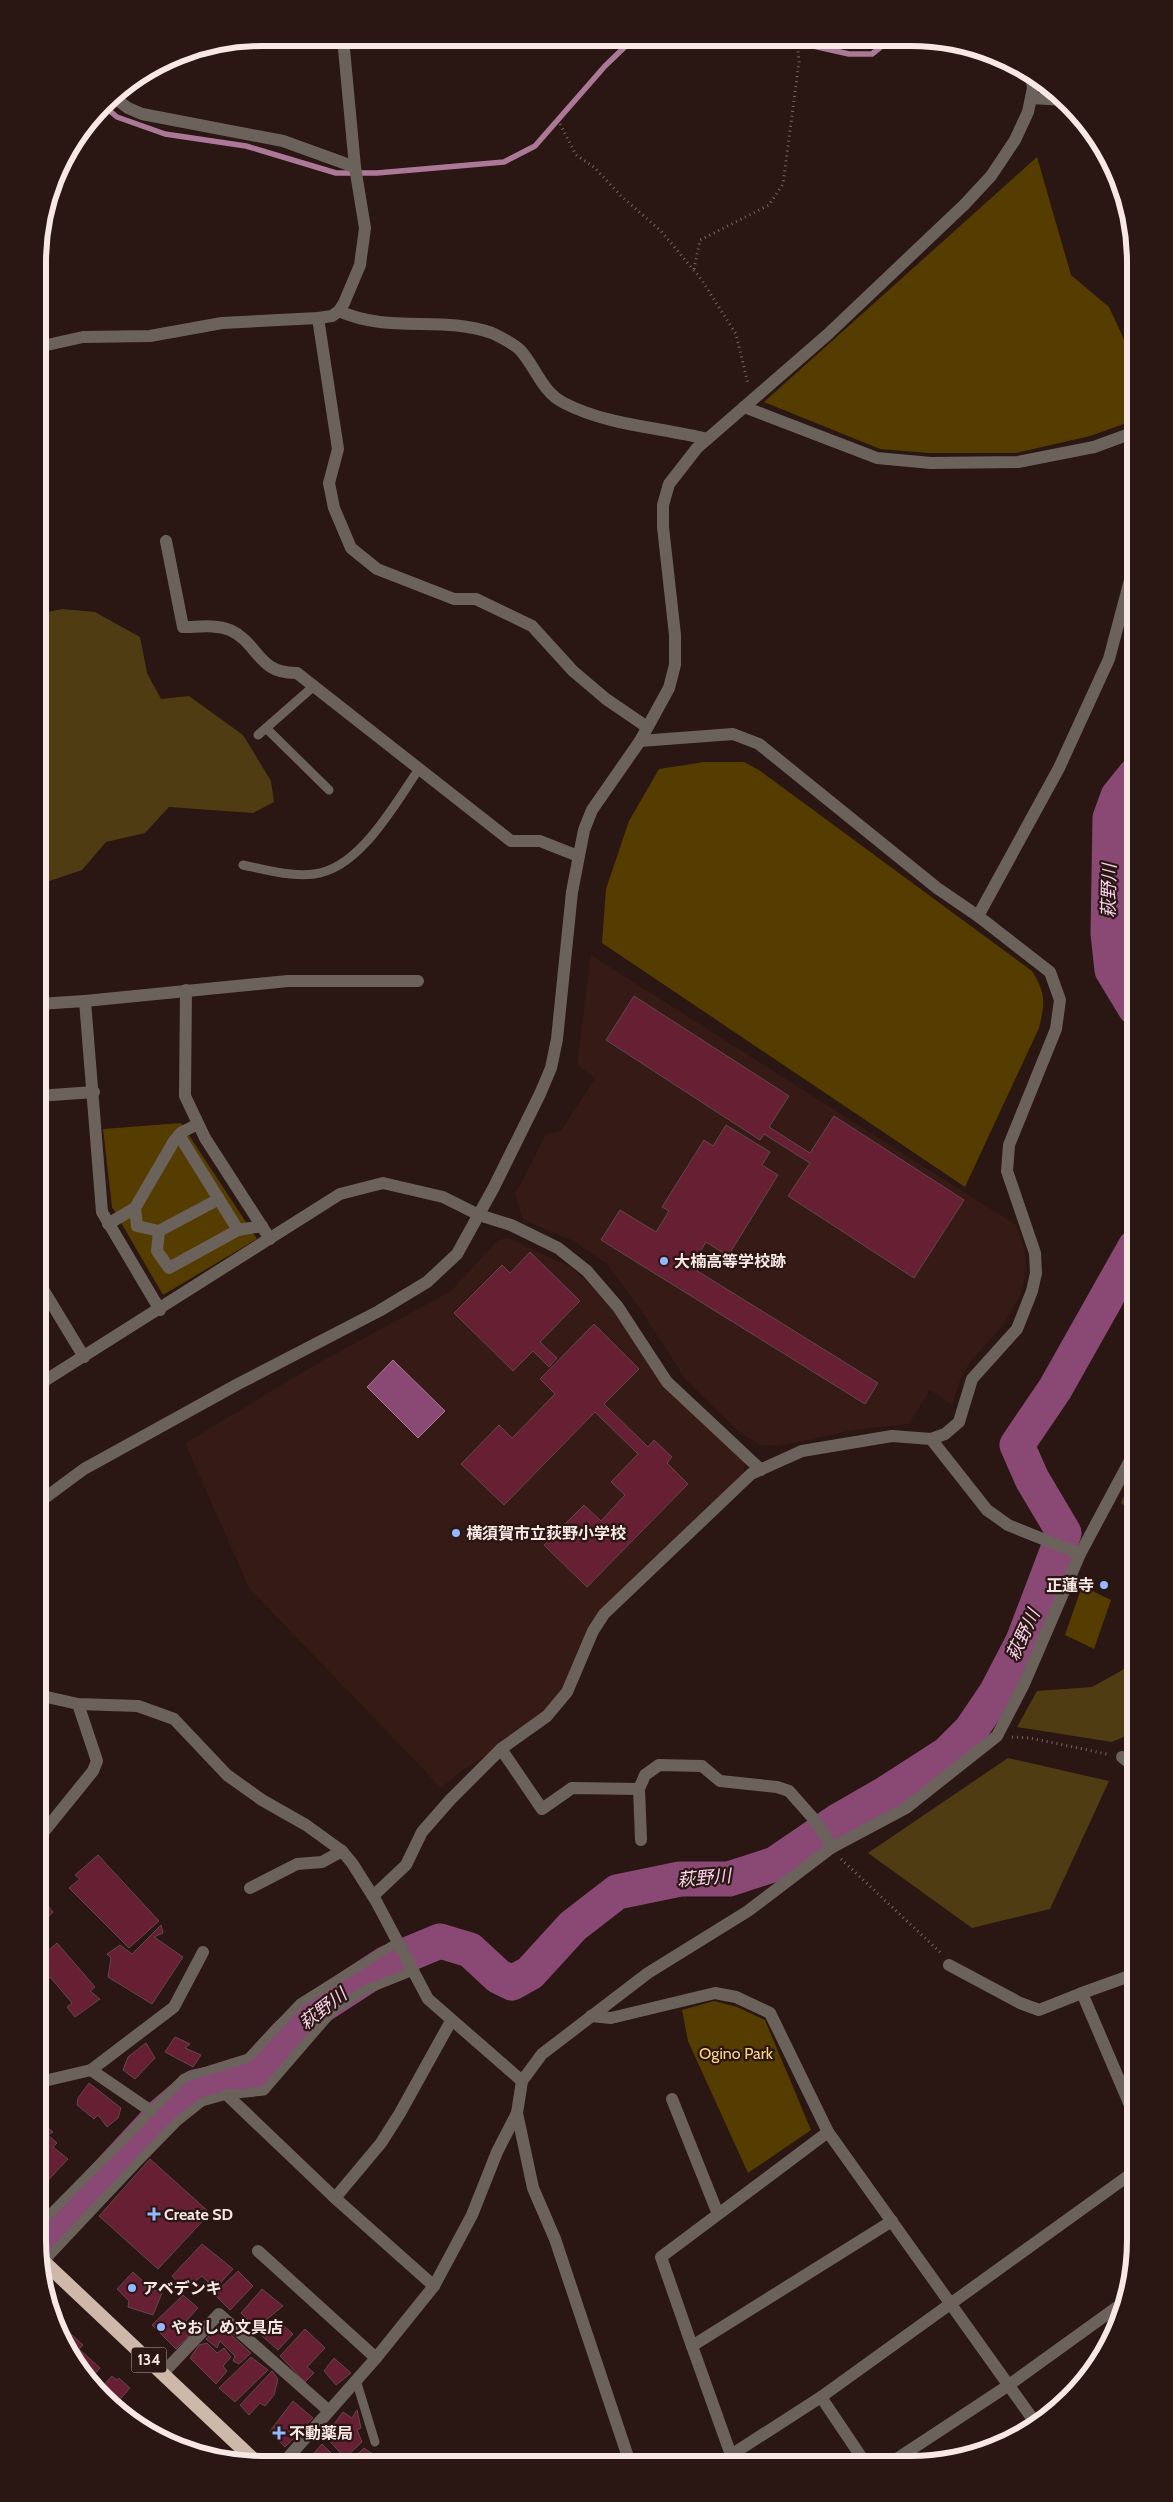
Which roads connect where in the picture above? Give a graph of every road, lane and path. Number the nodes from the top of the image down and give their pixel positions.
1 (344, 46) edge
2 (797, 46) edge
3 (1031, 83) edge
4 (1031, 98) junction
5 (1052, 99) edge
6 (119, 101) edge
7 (560, 124) dead end
8 (355, 167) junction
9 (694, 270) junction
10 (339, 311) junction
11 (318, 318) junction
12 (46, 345) edge
13 (748, 403) junction
14 (1127, 435) edge
15 (707, 439) junction
16 (166, 541) dead end
17 (1127, 591) edge
18 (314, 686) junction
19 (647, 727) junction
20 (266, 728) junction
21 (258, 735) dead end
22 (640, 741) junction
23 (420, 769) junction
24 (329, 790) dead end
25 (578, 856) junction
26 (243, 865) dead end
27 (978, 916) junction
28 (418, 982) dead end
29 (186, 990) junction
30 (85, 1001) junction
31 (46, 1003) edge
32 (94, 1092) junction
33 (46, 1095) edge
34 (198, 1124) junction
35 (179, 1135) junction
36 (219, 1199) junction
37 (135, 1208) junction
38 (479, 1215) junction
39 (108, 1224) junction
40 (262, 1226) junction
41 (238, 1230) junction
42 (159, 1232) junction
43 (270, 1239) junction
44 (46, 1294) edge
45 (160, 1310) junction
46 (84, 1357) junction
47 (46, 1380) edge
48 (932, 1439) junction
49 (1127, 1466) edge
50 (761, 1470) junction
51 (46, 1497) edge
52 (1080, 1554) junction
53 (46, 1697) edge
54 (78, 1704) junction
55 (997, 1736) junction
56 (501, 1749) junction
57 (1122, 1757) joint
58 (1127, 1761) edge
59 (639, 1789) junction
60 (46, 1829) edge
61 (641, 1840) dead end
62 (828, 1843) junction
63 (342, 1851) junction
64 (250, 1888) dead end
65 (373, 1896) junction
66 (398, 1942) junction
67 (203, 1952) dead end
68 (949, 1965) joint
69 (413, 1971) junction
70 (1127, 1977) edge
71 (1082, 1993) junction
72 (591, 2016) junction
73 (451, 2021) junction
74 (91, 2070) junction
75 (46, 2081) edge
76 (522, 2081) junction
77 (227, 2095) junction
78 (1127, 2098) edge
79 (672, 2099) dead end
80 (151, 2111) junction
81 (517, 2113) junction
82 (828, 2132) junction
83 (1127, 2178) edge
84 (335, 2198) junction
85 (718, 2214) junction
86 (46, 2218) edge
87 (892, 2221) junction
88 (258, 2251) dead end
89 (48, 2262) edge
90 (48, 2270) edge
91 (434, 2286) junction
92 (951, 2305) junction
93 (1115, 2308) edge
94 (692, 2346) junction
95 (376, 2358) junction
96 (163, 2373) junction
97 (356, 2380) junction
98 (1009, 2385) junction
99 (821, 2397) junction
100 (330, 2411) junction
101 (1032, 2418) edge
102 (375, 2442) dead end
103 (249, 2455) edge
104 (290, 2456) edge
105 (628, 2456) edge
106 (731, 2456) edge
107 (736, 2456) edge
108 (861, 2456) edge
109 (902, 2456) edge

1 - 8 street
2 - 9 path
3 - 4 street
4 - 5 street
4 - 13 street
6 - 8 street
7 - 9 path
8 - 10 street
9 - 13 path
10 - 11 street
10 - 15 street
11 - 12 street
11 - 19 street
13 - 14 street
13 - 15 street
15 - 19 street
16 - 18 street
17 - 27 street
18 - 20 lane
18 - 23 street
19 - 22 street
20 - 21 lane
20 - 24 lane
22 - 25 street
22 - 27 street
23 - 25 street
23 - 26 lane
25 - 38 street
27 - 48 street
28 - 29 street
29 - 30 street
29 - 34 street
30 - 31 street
30 - 32 street
32 - 33 street
32 - 39 street
34 - 35 street
34 - 40 street
35 - 36 street
35 - 37 street
36 - 41 street
36 - 42 street
37 - 39 street
37 - 42 street
38 - 43 street
38 - 50 street
38 - 51 street
39 - 45 street
40 - 41 street
40 - 43 street
41 - 42 street
43 - 45 street
44 - 46 street
45 - 46 street
46 - 47 street
48 - 50 street
48 - 52 street
49 - 52 street
50 - 56 street
52 - 55 street
53 - 54 street
54 - 60 street
54 - 63 street
55 - 57 path
55 - 62 street
56 - 59 street
56 - 65 street
57 - 58 street
59 - 61 street
59 - 62 street
62 - 68 path
62 - 72 street
63 - 64 street
63 - 65 street
65 - 66 street
66 - 69 street
66 - 80 lane
67 - 74 street
68 - 71 street
69 - 73 street
69 - 77 lane
70 - 71 street
71 - 78 street
72 - 76 street
72 - 82 street
73 - 76 street
73 - 84 street
74 - 75 street
74 - 80 street
76 - 81 street
77 - 84 street
77 - 89 lane
79 - 85 street
80 - 86 lane
81 - 91 street
81 - 105 street
82 - 85 street
82 - 87 street
83 - 92 street
84 - 91 street
85 - 94 street
87 - 92 street
87 - 94 street
88 - 95 street
90 - 96 highway, 134
91 - 95 street
92 - 98 street
92 - 99 street
93 - 98 street
94 - 106 street
95 - 97 street
96 - 100 street
96 - 103 highway, 134
97 - 100 street
97 - 102 lane
98 - 101 street
98 - 109 street
99 - 107 street
99 - 108 street
100 - 104 street

